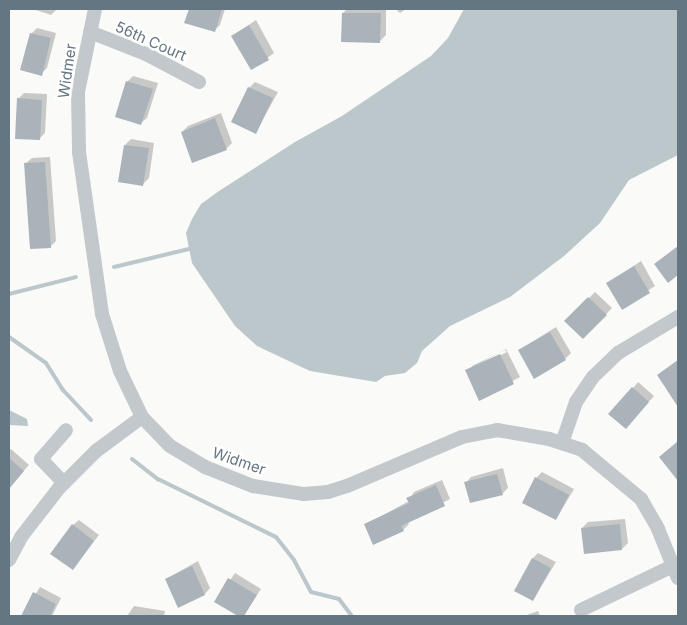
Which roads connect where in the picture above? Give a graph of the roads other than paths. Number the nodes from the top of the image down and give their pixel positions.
1 (95, 9) edge
2 (90, 32) junction
3 (199, 82) dead end
4 (678, 317) edge
5 (142, 417) junction
6 (66, 430) dead end
7 (562, 443) junction
8 (64, 483) junction
9 (9, 560) edge
10 (676, 572) edge
11 (581, 610) dead end

1 - 2 street, Widmer
2 - 3 street, 56th Court
2 - 5 street, Widmer
4 - 7 street
5 - 7 street, Widmer
5 - 8 street
6 - 8 street
7 - 10 street, Widmer
8 - 9 street
10 - 11 street

